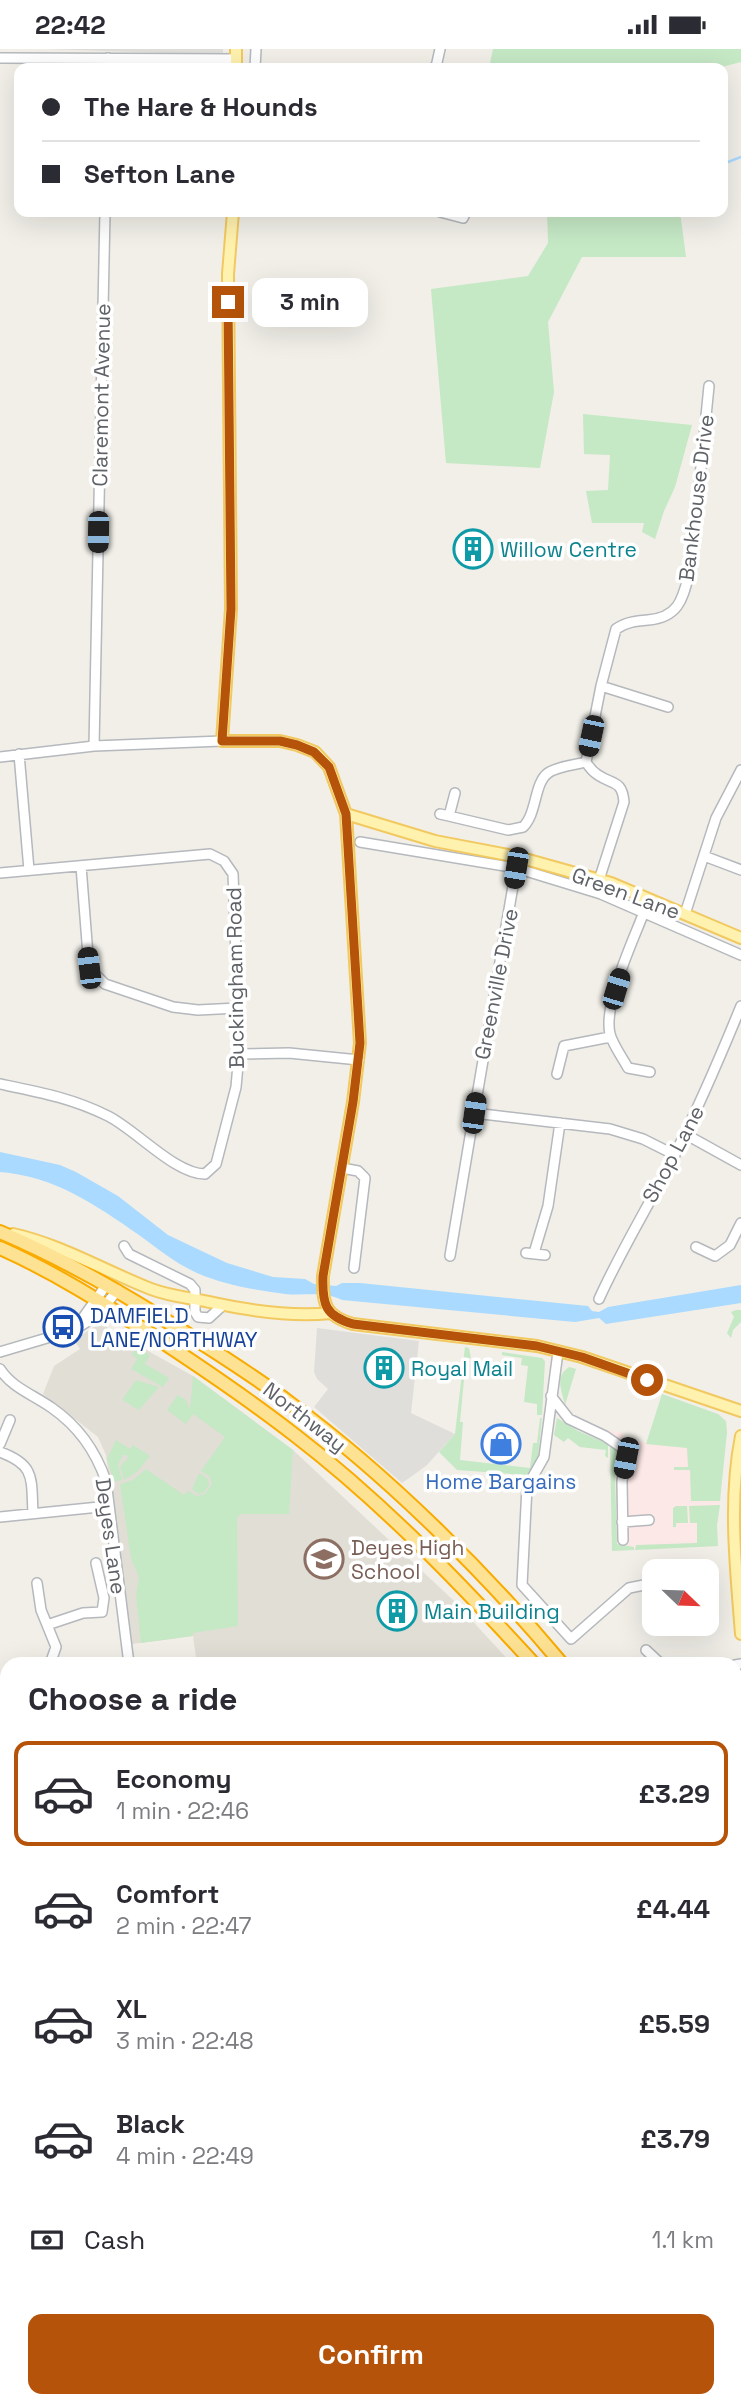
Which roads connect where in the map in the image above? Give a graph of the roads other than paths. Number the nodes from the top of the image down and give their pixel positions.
1 (0, 58) edge
2 (108, 58) junction
3 (236, 59) edge
4 (108, 63) edge
5 (104, 217) edge
6 (233, 217) edge
7 (709, 386) dead end
8 (600, 686) junction
9 (668, 707) dead end
10 (222, 741) junction
11 (94, 746) junction
12 (19, 754) junction
13 (0, 757) edge
14 (586, 762) junction
15 (741, 769) edge
16 (455, 793) dead end
17 (346, 814) junction
18 (360, 842) dead end
19 (704, 856) junction
20 (517, 863) junction
21 (82, 866) junction
22 (29, 870) junction
23 (741, 870) edge
24 (0, 873) edge
25 (598, 880) junction
26 (644, 912) junction
27 (685, 914) junction
28 (741, 938) edge
29 (741, 955) edge
30 (741, 1006) edge
31 (238, 1008) junction
32 (610, 1037) junction
33 (239, 1054) junction
34 (359, 1060) junction
35 (650, 1072) dead end
36 (558, 1074) dead end
37 (0, 1084) edge
38 (474, 1113) junction
39 (560, 1123) junction
40 (685, 1134) junction
41 (675, 1155) junction
42 (741, 1165) edge
43 (342, 1168) junction
44 (741, 1223) edge
45 (0, 1231) edge
46 (124, 1246) dead end
47 (696, 1247) dead end
48 (0, 1248) edge
49 (545, 1255) dead end
50 (450, 1256) dead end
51 (354, 1268) dead end
52 (106, 1294) junction
53 (598, 1299) dead end
54 (196, 1300) junction
55 (223, 1305) junction
56 (331, 1313) junction
57 (0, 1352) edge
58 (558, 1352) junction
59 (0, 1369) edge
60 (551, 1396) junction
61 (741, 1411) edge
62 (9, 1420) dead end
63 (741, 1436) edge
64 (0, 1444) edge
65 (0, 1452) edge
66 (738, 1477) edge
67 (109, 1506) junction
68 (33, 1513) junction
69 (0, 1517) edge
70 (649, 1520) dead end
71 (622, 1522) junction
72 (623, 1540) dead end
73 (96, 1563) dead end
74 (739, 1579) edge
75 (37, 1583) dead end
76 (642, 1585) edge
77 (47, 1625) junction
78 (741, 1635) edge
79 (646, 1650) dead end
80 (53, 1657) edge
81 (129, 1657) edge
82 (528, 1657) edge
83 (555, 1657) edge
84 (654, 1657) edge

1 - 2 street
2 - 3 street
2 - 4 street
5 - 11 street, Claremont Avenue
6 - 10 main road
7 - 8 street, Bankhouse Drive
8 - 9 street
8 - 14 street, Bankhouse Drive
10 - 11 street
10 - 17 main road
11 - 12 street
12 - 13 street
12 - 22 street
14 - 16 street
14 - 25 street
15 - 19 street
17 - 20 main road, Green Lane
17 - 34 main road
18 - 20 street
19 - 23 street
19 - 27 street
20 - 25 main road, Green Lane
20 - 26 street
20 - 38 street, Greenville Drive
21 - 22 street, Buckingham Road
21 - 31 street
21 - 31 street, Buckingham Road
22 - 24 street, Buckingham Road
25 - 27 main road, Green Lane
26 - 29 street
26 - 32 street
27 - 28 main road, Green Lane
30 - 40 street, Shop Lane
31 - 33 street, Buckingham Road
32 - 35 street
32 - 36 street
33 - 34 street
33 - 37 street, Buckingham Road
34 - 43 main road
38 - 39 street
38 - 50 street, Greenville Drive
39 - 41 street
39 - 49 street
40 - 41 street, Shop Lane
40 - 42 street
41 - 53 street, Shop Lane
43 - 51 street
43 - 56 main road
44 - 47 street
45 - 52 highway, Northway
45 - 54 main road
46 - 54 street
48 - 52 highway, Northway
52 - 57 street
52 - 82 highway, Northway
52 - 83 highway, Northway
54 - 55 main road
54 - 55 street
55 - 56 main road
56 - 58 main road
58 - 60 street
58 - 61 main road
59 - 67 street, Deyes Lane
60 - 71 street
60 - 76 street
62 - 64 street
63 - 66 main road
65 - 68 street
66 - 74 main road
67 - 68 street
67 - 81 street, Deyes Lane
68 - 69 street
70 - 71 street
71 - 72 street
73 - 77 street
74 - 78 main road
75 - 77 street
77 - 80 street
79 - 84 street

